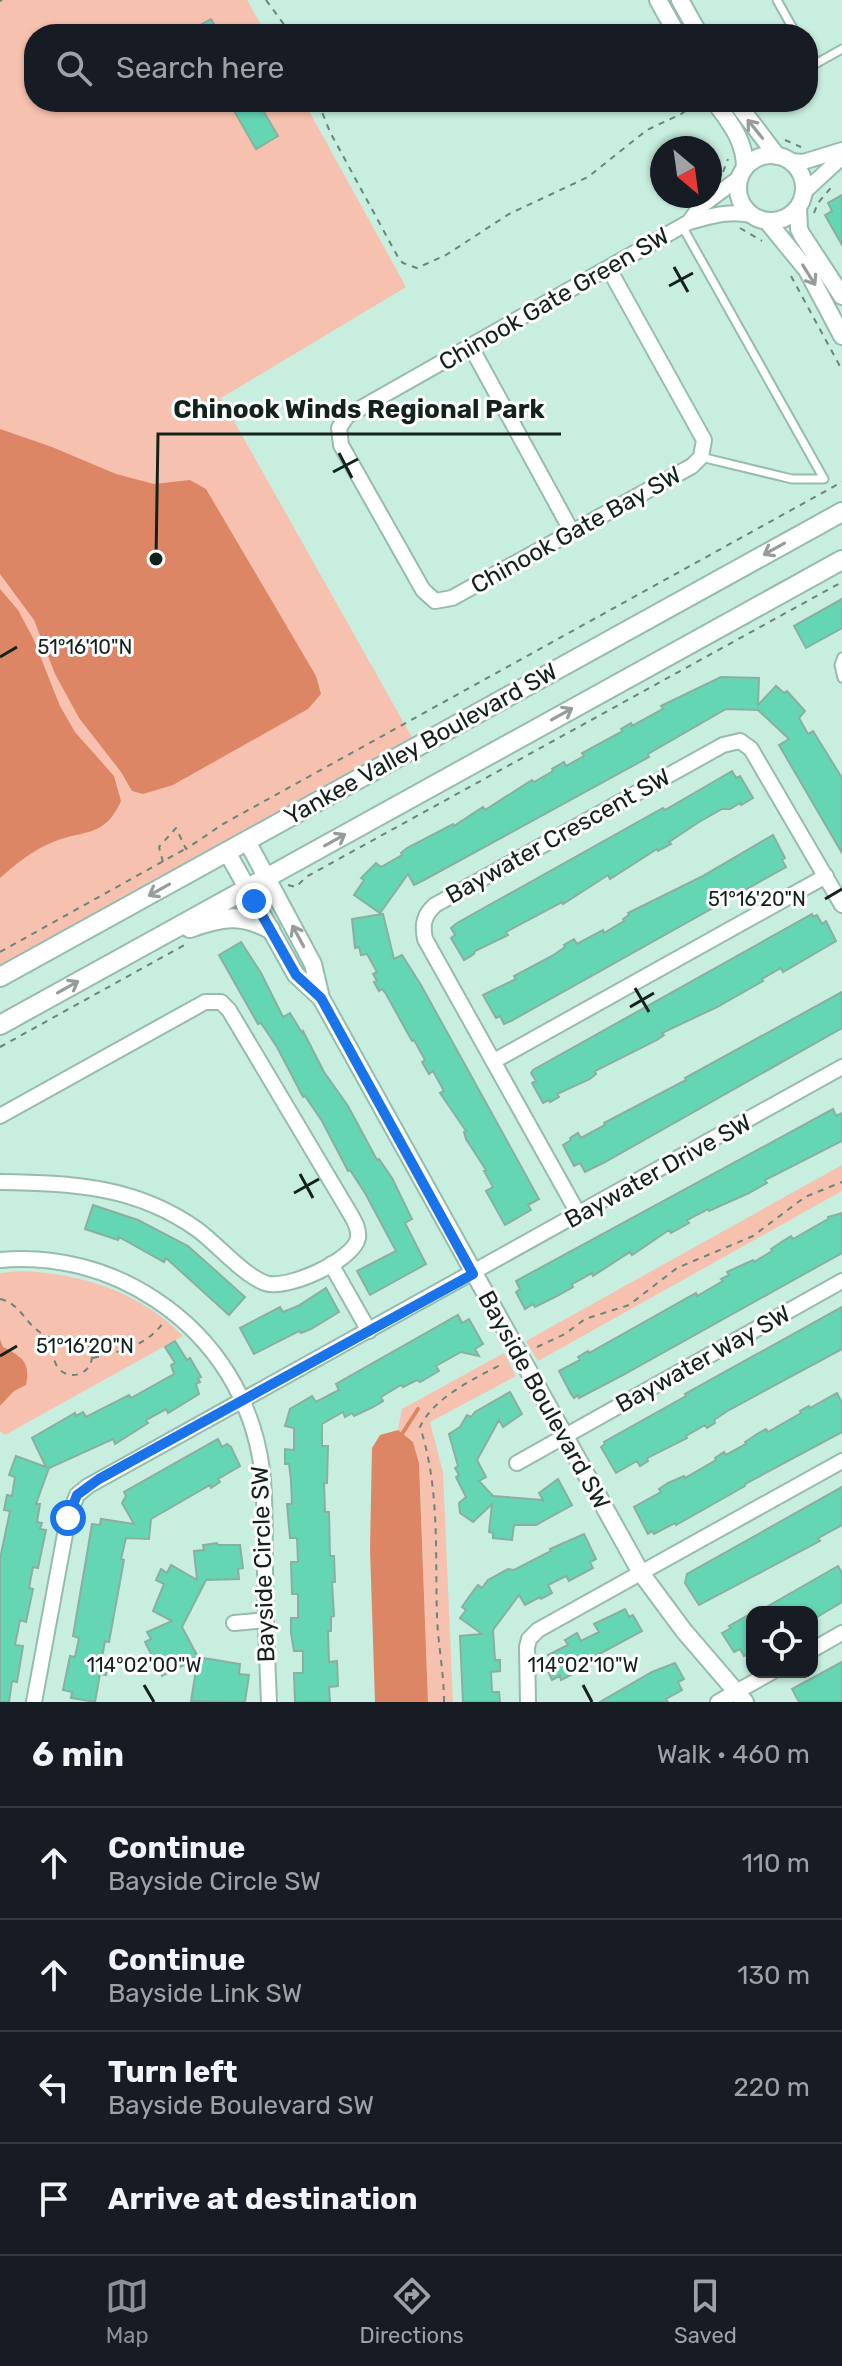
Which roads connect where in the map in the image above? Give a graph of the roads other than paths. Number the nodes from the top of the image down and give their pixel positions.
1 (658, 0) edge
2 (680, 0) edge
3 (777, 0) edge
4 (671, 24) edge
5 (693, 24) edge
6 (790, 24) edge
7 (842, 49) edge
8 (818, 62) edge
9 (734, 112) edge
10 (739, 112) edge
11 (842, 150) edge
12 (842, 157) edge
13 (783, 158) junction
14 (742, 173) junction
15 (801, 200) junction
16 (759, 218) junction
17 (686, 224) junction
18 (609, 269) junction
19 (842, 296) edge
20 (842, 336) edge
21 (471, 347) junction
22 (339, 428) joint
23 (701, 457) junction
24 (842, 512) edge
25 (572, 532) junction
26 (842, 560) edge
27 (842, 657) edge
28 (842, 678) edge
29 (247, 841) junction
30 (227, 852) junction
31 (826, 876) junction
32 (266, 878) junction
33 (247, 888) junction
34 (842, 905) edge
35 (270, 929) junction
36 (146, 944) junction
37 (0, 977) edge
38 (321, 998) junction
39 (0, 1025) edge
40 (494, 1061) junction
41 (842, 1067) edge
42 (0, 1116) edge
43 (0, 1182) edge
44 (579, 1215) junction
45 (0, 1260) edge
46 (331, 1264) junction
47 (473, 1274) junction
48 (842, 1281) edge
49 (369, 1331) junction
50 (243, 1400) junction
51 (564, 1437) junction
52 (842, 1461) edge
53 (517, 1463) dead end
54 (641, 1573) junction
55 (266, 1620) junction
56 (234, 1623) dead end
57 (842, 1633) edge
58 (818, 1647) edge
59 (764, 1678) edge
60 (740, 1697) edge
61 (34, 1702) edge
62 (269, 1702) edge
63 (528, 1702) edge
64 (718, 1702) edge

1 - 4 street
2 - 5 street
3 - 6 lane
7 - 8 lane
9 - 14 street
13 -> 10 street
11 - 13 street
12 - 15 street
13 - 14 street
13 - 15 street
14 - 16 street
14 - 17 street, Chinook Gate Green SW
15 - 16 street
15 - 19 street
16 - 17 street, Chinook Gate Green SW
16 -> 20 street
17 - 18 street, Chinook Gate Green SW
17 - 23 lane
18 - 21 street, Chinook Gate Green SW
18 - 23 street, Chinook Gate Bay SW
21 - 22 street, Chinook Gate Green SW
21 - 25 street
22 - 25 street, Chinook Gate Bay SW
23 - 25 street, Chinook Gate Bay SW
24 -> 29 main road, Yankee Valley Boulevard SW
32 -> 26 main road, Yankee Valley Boulevard SW
27 - 28 lane
29 - 30 main road, Yankee Valley Boulevard SW
29 - 32 street, Bayside Boulevard SW
30 - 33 street, Bayside Boulevard SW
30 -> 37 main road, Yankee Valley Boulevard SW
31 - 34 street, Baywater Crescent SW
31 - 40 street
31 - 40 street, Baywater Crescent SW
32 - 33 main road, Yankee Valley Boulevard SW
38 -> 32 street, Bayside Boulevard SW
33 - 35 street, Bayside Boulevard SW
33 - 36 main road, Yankee Valley Boulevard SW
35 - 36 main road
35 - 38 street, Bayside Boulevard SW
39 -> 36 main road, Yankee Valley Boulevard SW
38 - 47 street, Bayside Boulevard SW
40 - 44 street, Baywater Crescent SW
41 - 44 street, Baywater Drive SW
42 - 46 street
43 - 46 street
44 - 47 street, Baywater Drive SW
45 - 50 street, Bayside Circle SW
46 - 49 street
47 - 49 street, Baywater Drive SW
47 - 51 street, Bayside Boulevard SW
48 - 51 street, Baywater Way SW
49 - 50 street, Baywater Drive SW
50 - 55 street, Bayside Circle SW
50 - 61 street
51 - 53 street, Baywater Way SW
51 - 54 street, Bayside Boulevard SW
52 - 54 street
54 - 60 street, Bayside Boulevard SW
54 - 63 street
55 - 56 street
55 - 62 street, Bayside Circle SW
57 - 58 street
59 - 60 street
60 - 64 street

